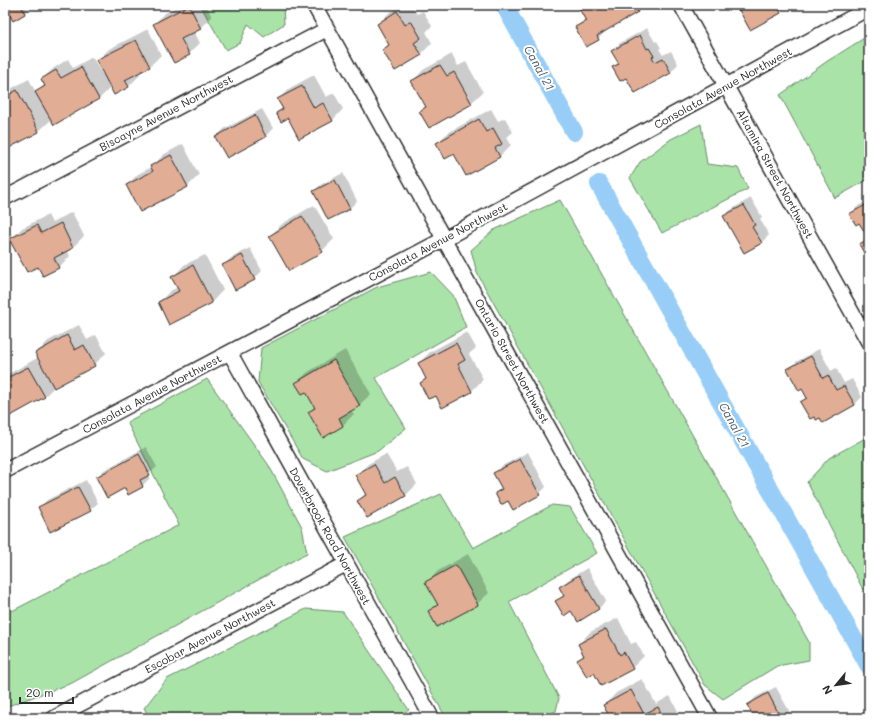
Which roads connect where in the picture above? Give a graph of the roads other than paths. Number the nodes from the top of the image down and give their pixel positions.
1 (314, 5) edge
2 (681, 5) edge
3 (869, 8) edge
4 (327, 29) junction
5 (726, 87) junction
6 (5, 198) edge
7 (444, 239) junction
8 (869, 343) edge
9 (230, 353) junction
10 (5, 471) edge
11 (346, 564) junction
12 (54, 718) edge
13 (432, 718) edge
14 (710, 718) edge

1 - 4 street, Ontario Street Northwest
2 - 5 street, Altamira Street Northwest
3 - 5 street, Consolata Avenue Northwest
4 - 6 street, Biscayne Avenue Northwest
4 - 7 street, Ontario Street Northwest
5 - 7 street, Consolata Avenue Northwest
5 - 8 street, Altamira Street Northwest
7 - 9 street, Consolata Avenue Northwest
7 - 14 street, Ontario Street Northwest
9 - 10 street, Consolata Avenue Northwest
9 - 11 street, Doverbrook Road Northwest
11 - 12 street, Escobar Avenue Northwest
11 - 13 street, Doverbrook Road Northwest

